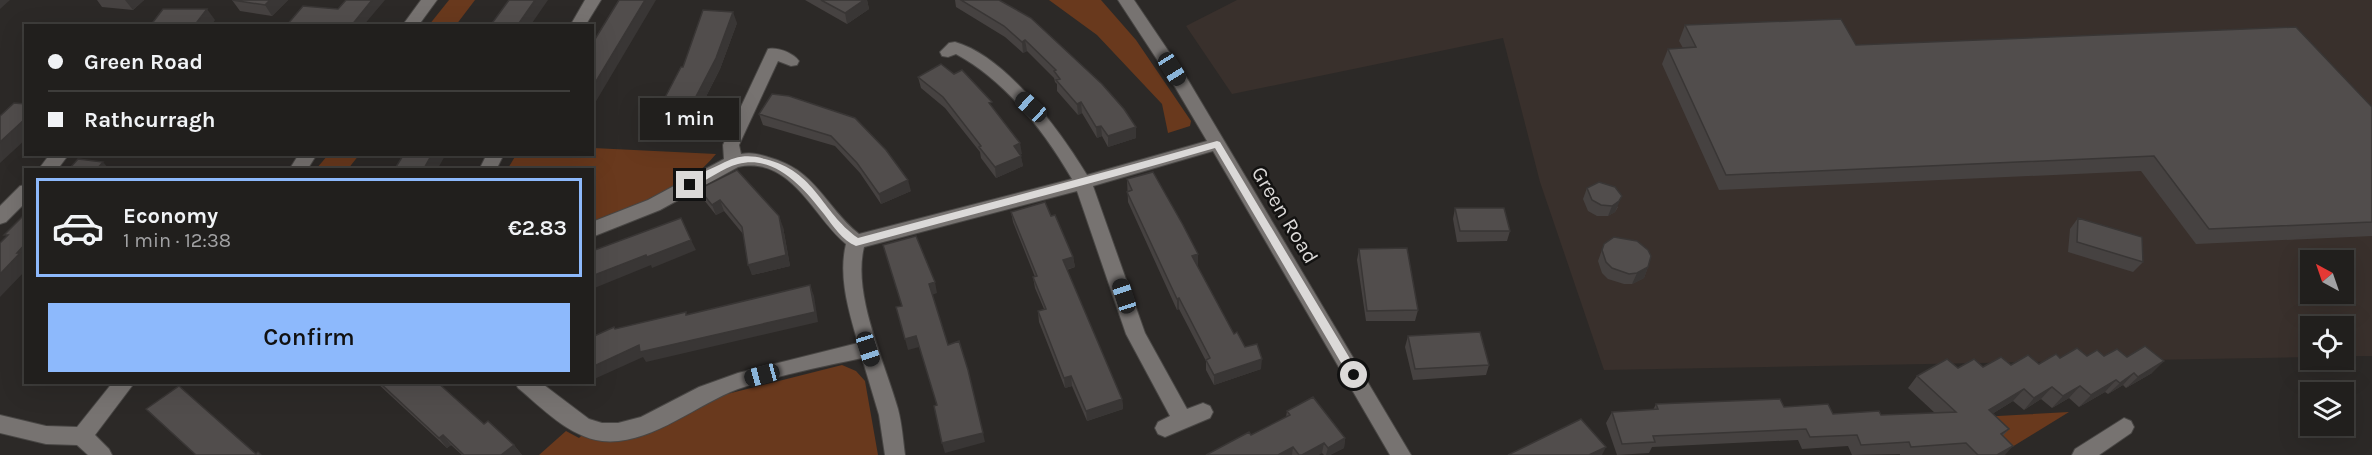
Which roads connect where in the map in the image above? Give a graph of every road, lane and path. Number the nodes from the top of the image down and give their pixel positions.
1 (429, 0) edge
2 (593, 0) edge
3 (1126, 0) edge
4 (411, 24) edge
5 (578, 24) edge
6 (948, 52) dead end
7 (791, 61) dead end
8 (1217, 144) junction
9 (59, 156) edge
10 (733, 162) junction
11 (48, 168) edge
12 (1083, 183) junction
13 (24, 193) edge
14 (0, 217) edge
15 (594, 229) edge
16 (856, 242) junction
17 (868, 349) junction
18 (123, 384) edge
19 (527, 384) edge
20 (1203, 412) dead end
21 (0, 424) edge
22 (2124, 427) dead end
23 (82, 436) junction
24 (102, 455) edge
25 (895, 455) edge
26 (1401, 455) edge
27 (2082, 455) edge

1 - 4 street
2 - 5 street
3 - 8 street, Green Road
6 - 12 street
7 - 10 street
8 - 12 street
8 - 26 street, Green Road
9 - 11 street
10 - 15 street
10 - 16 street
12 - 16 street
12 - 20 street
13 - 14 street
16 - 17 street
17 - 19 street
17 - 25 street
18 - 23 street
21 - 23 street
22 - 27 street
23 - 24 street

